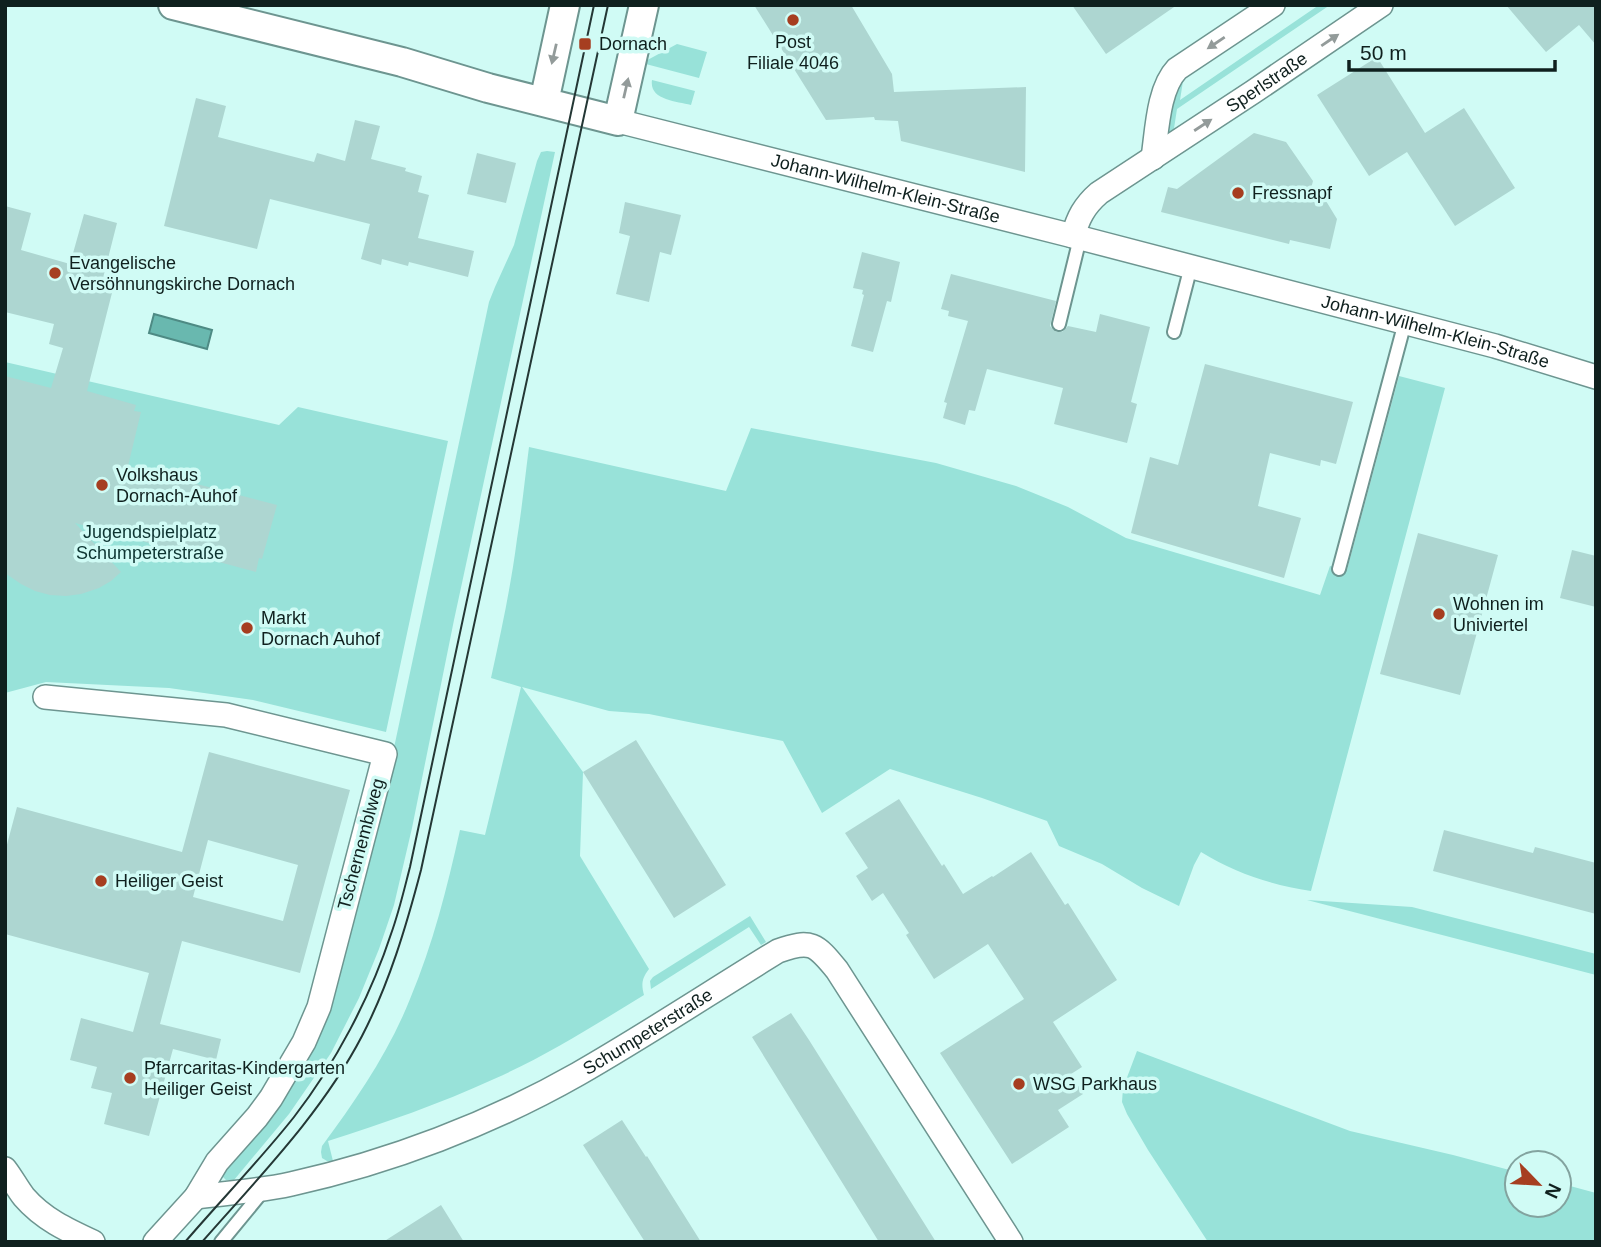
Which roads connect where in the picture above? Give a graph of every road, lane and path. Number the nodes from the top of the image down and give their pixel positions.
1 (173, 5) edge
2 (565, 5) edge
3 (645, 5) edge
4 (1273, 5) edge
5 (1381, 5) edge
6 (544, 102) junction
7 (618, 121) junction
8 (1153, 158) junction
9 (1076, 237) junction
10 (1191, 267) junction
11 (1405, 322) junction
12 (1059, 324) dead end
13 (1174, 332) dead end
14 (1596, 377) edge
15 (1339, 569) dead end
16 (45, 697) dead end
17 (5, 1169) edge
18 (266, 1188) junction
19 (196, 1197) junction
20 (93, 1242) edge
21 (155, 1242) edge
22 (221, 1242) edge
23 (1011, 1242) edge

1 - 6 street, Johann-Wilhelm-Klein-Straße
2 -> 6 street
7 -> 3 street
4 -> 8 street
8 -> 5 street, Sperlstraße
6 - 7 street, Johann-Wilhelm-Klein-Straße
7 - 9 street, Johann-Wilhelm-Klein-Straße
8 - 9 street, Sperlstraße
9 - 10 street, Johann-Wilhelm-Klein-Straße
9 - 12 lane
10 - 11 street, Johann-Wilhelm-Klein-Straße
10 - 13 lane
11 - 14 street, Johann-Wilhelm-Klein-Straße
11 - 15 lane
16 - 19 street, Tschernemblweg
17 - 20 street
18 - 19 street, Schumpeterstraße
18 - 22 lane
18 - 23 street, Schumpeterstraße
19 - 21 street

